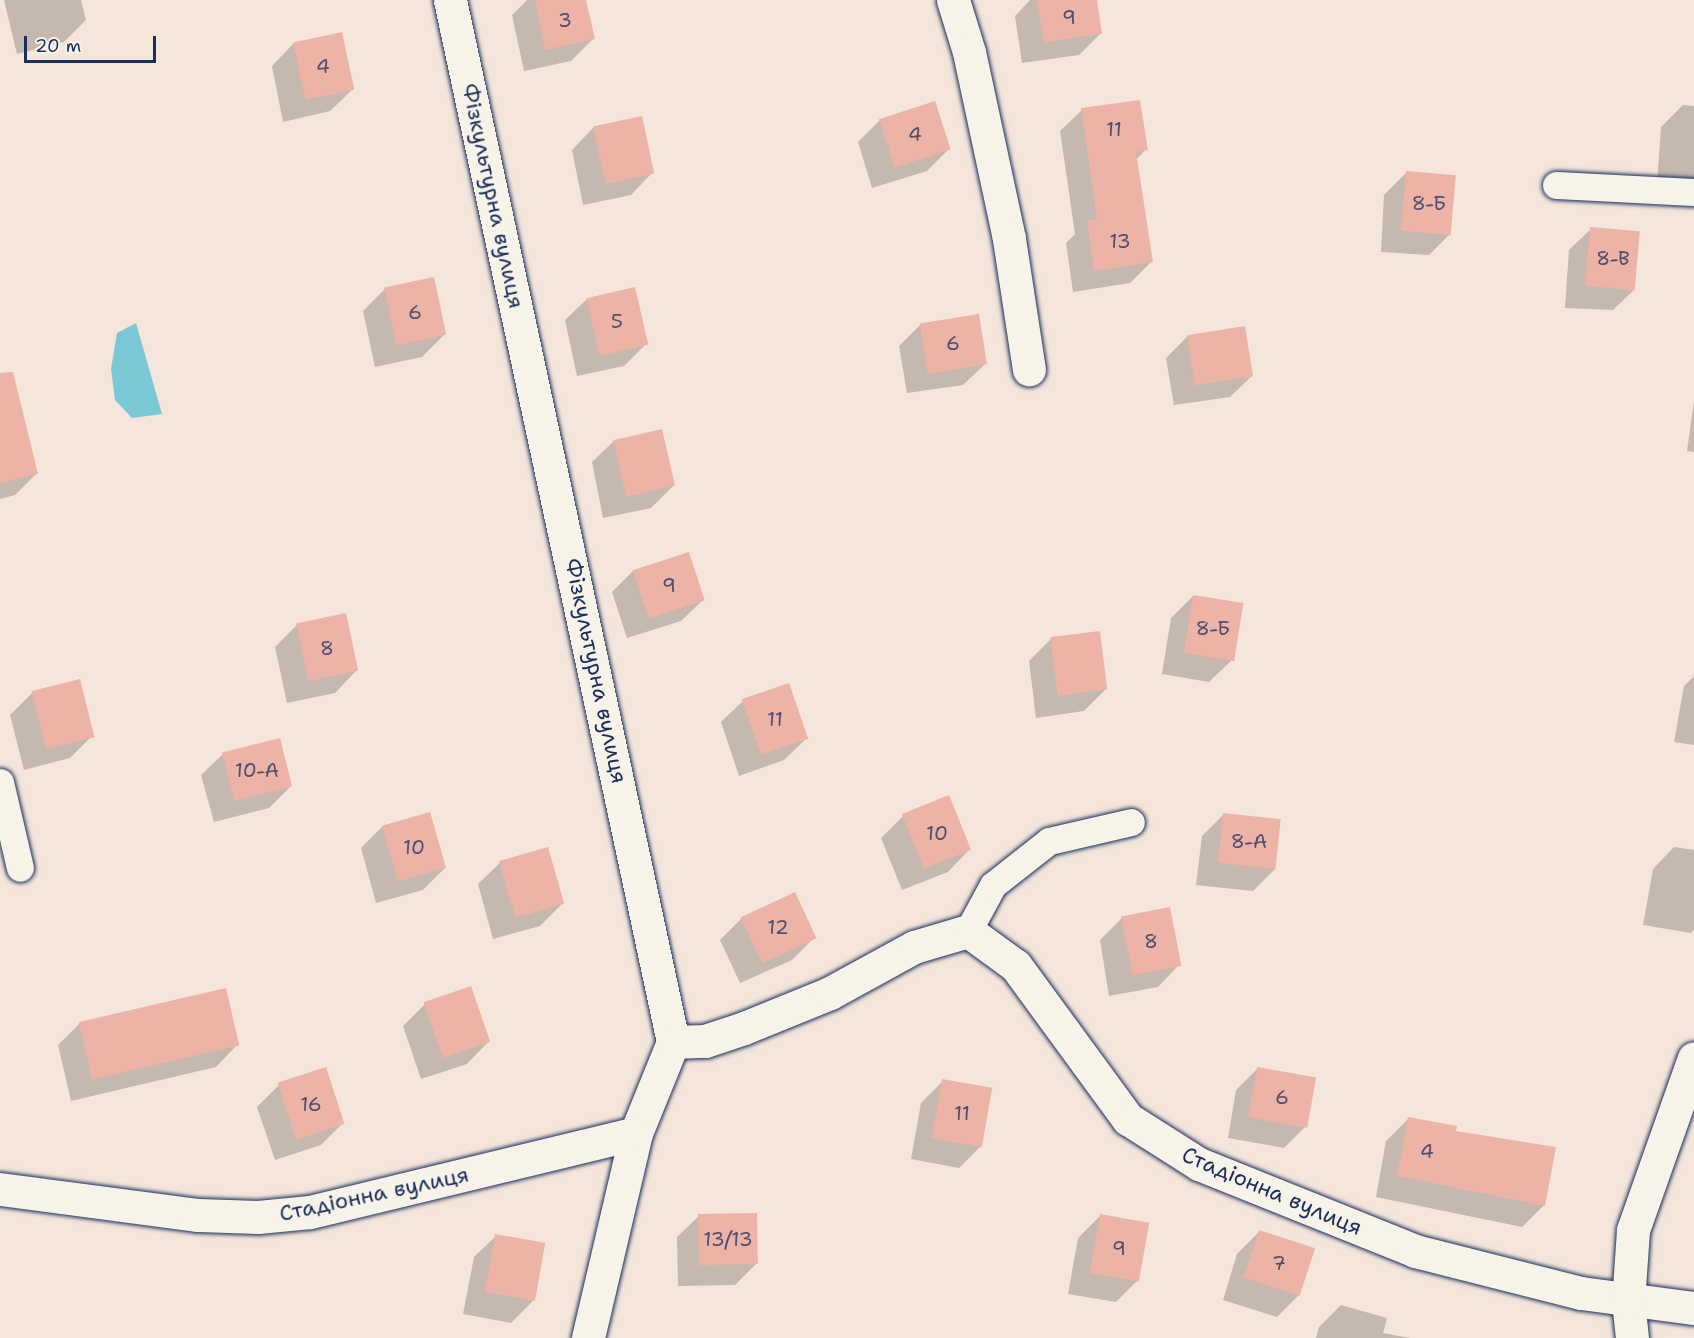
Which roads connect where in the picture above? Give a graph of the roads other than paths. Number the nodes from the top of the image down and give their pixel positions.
1 (450, 0) edge
2 (953, 0) edge
3 (1556, 185) dead end
4 (1694, 192) edge
5 (1029, 369) dead end
6 (0, 782) edge
7 (1131, 822) dead end
8 (20, 868) dead end
9 (968, 931) junction
10 (673, 1042) junction
11 (1694, 1059) edge
12 (636, 1133) junction
13 (0, 1189) edge
14 (1628, 1302) junction
15 (1694, 1308) edge
16 (588, 1338) edge
17 (1632, 1338) edge

1 - 10 street, Фізкультурна вулиця
2 - 5 street
3 - 4 lane
6 - 8 lane
7 - 9 lane
9 - 10 street
9 - 14 street, Стадіонна вулиця
10 - 12 street
11 - 14 street
12 - 13 street, Стадіонна вулиця
12 - 16 street
14 - 15 street, Стадіонна вулиця
14 - 17 street

